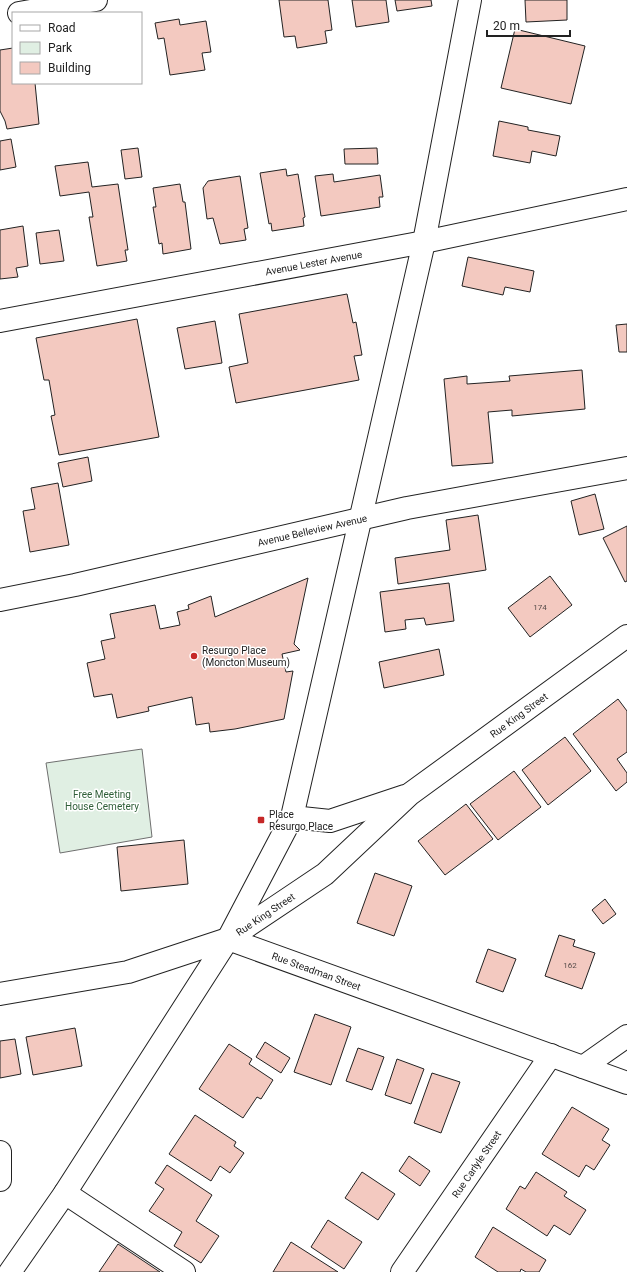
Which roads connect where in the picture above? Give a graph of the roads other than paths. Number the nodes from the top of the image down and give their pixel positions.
1 (96, 0) edge
2 (470, 0) edge
3 (25, 12) edge
4 (12, 14) edge
5 (0, 16) edge
6 (627, 199) edge
7 (424, 242) junction
8 (0, 320) edge
9 (627, 468) edge
10 (361, 519) junction
11 (0, 600) edge
12 (627, 636) edge
13 (410, 794) junction
14 (292, 817) junction
15 (228, 939) junction
16 (0, 994) edge
17 (627, 1036) edge
18 (551, 1055) junction
19 (583, 1067) junction
20 (627, 1083) edge
21 (0, 1152) edge
22 (0, 1180) edge
23 (65, 1193) junction
24 (10, 1272) edge
25 (184, 1272) edge
26 (402, 1272) edge

1 - 3 street
2 - 7 street
4 - 5 street
6 - 7 street, Avenue Lester Avenue
7 - 8 street, Avenue Lester Avenue
7 - 10 street
9 - 10 street, Avenue Belleview Avenue
10 - 11 street, Avenue Belleview Avenue
10 - 14 street
12 - 13 street, Rue King Street
13 - 14 street, Rue King Street
13 - 15 street, Rue King Street
14 - 15 street
15 - 16 street
15 - 18 street, Rue Steadman Street
15 - 23 street
17 - 19 street
18 - 19 street, Rue Steadman Street
18 - 26 street, Rue Carlyle Street
19 - 20 street, Rue Steadman Street
21 - 22 street
23 - 24 street
23 - 25 street

